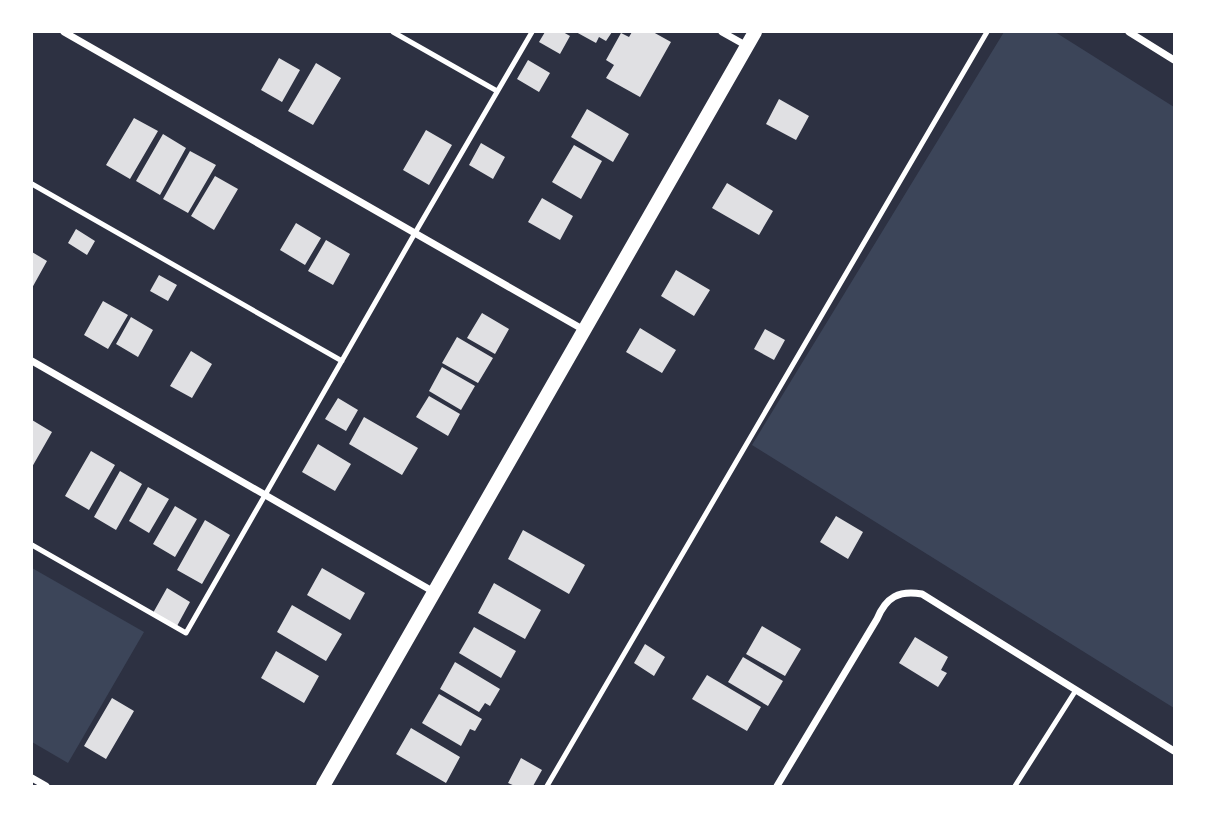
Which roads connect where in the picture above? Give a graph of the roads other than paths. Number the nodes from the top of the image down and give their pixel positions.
1 (64, 32) edge
2 (393, 32) edge
3 (532, 32) edge
4 (722, 32) edge
5 (755, 32) edge
6 (987, 32) edge
7 (1129, 32) edge
8 (747, 46) junction
9 (1174, 60) edge
10 (497, 91) junction
11 (32, 184) edge
12 (415, 233) junction
13 (585, 330) junction
14 (32, 361) edge
15 (342, 361) junction
16 (265, 495) junction
17 (32, 545) edge
18 (434, 593) junction
19 (1076, 690) junction
20 (1174, 751) edge
21 (32, 778) edge
22 (46, 786) edge
23 (323, 786) edge
24 (547, 786) edge
25 (777, 786) edge
26 (1015, 786) edge

1 - 12 street
2 - 10 lane
3 - 10 lane
4 - 8 street
5 - 8 main road
6 - 24 lane
7 - 9 street
8 - 13 main road
10 - 12 lane
11 - 15 lane
12 - 13 street
12 - 15 lane
13 - 18 main road
14 - 16 street
15 - 16 lane
16 - 17 lane
16 - 18 street
18 - 23 main road
19 - 20 street
19 - 25 street
19 - 26 lane
21 - 22 street

